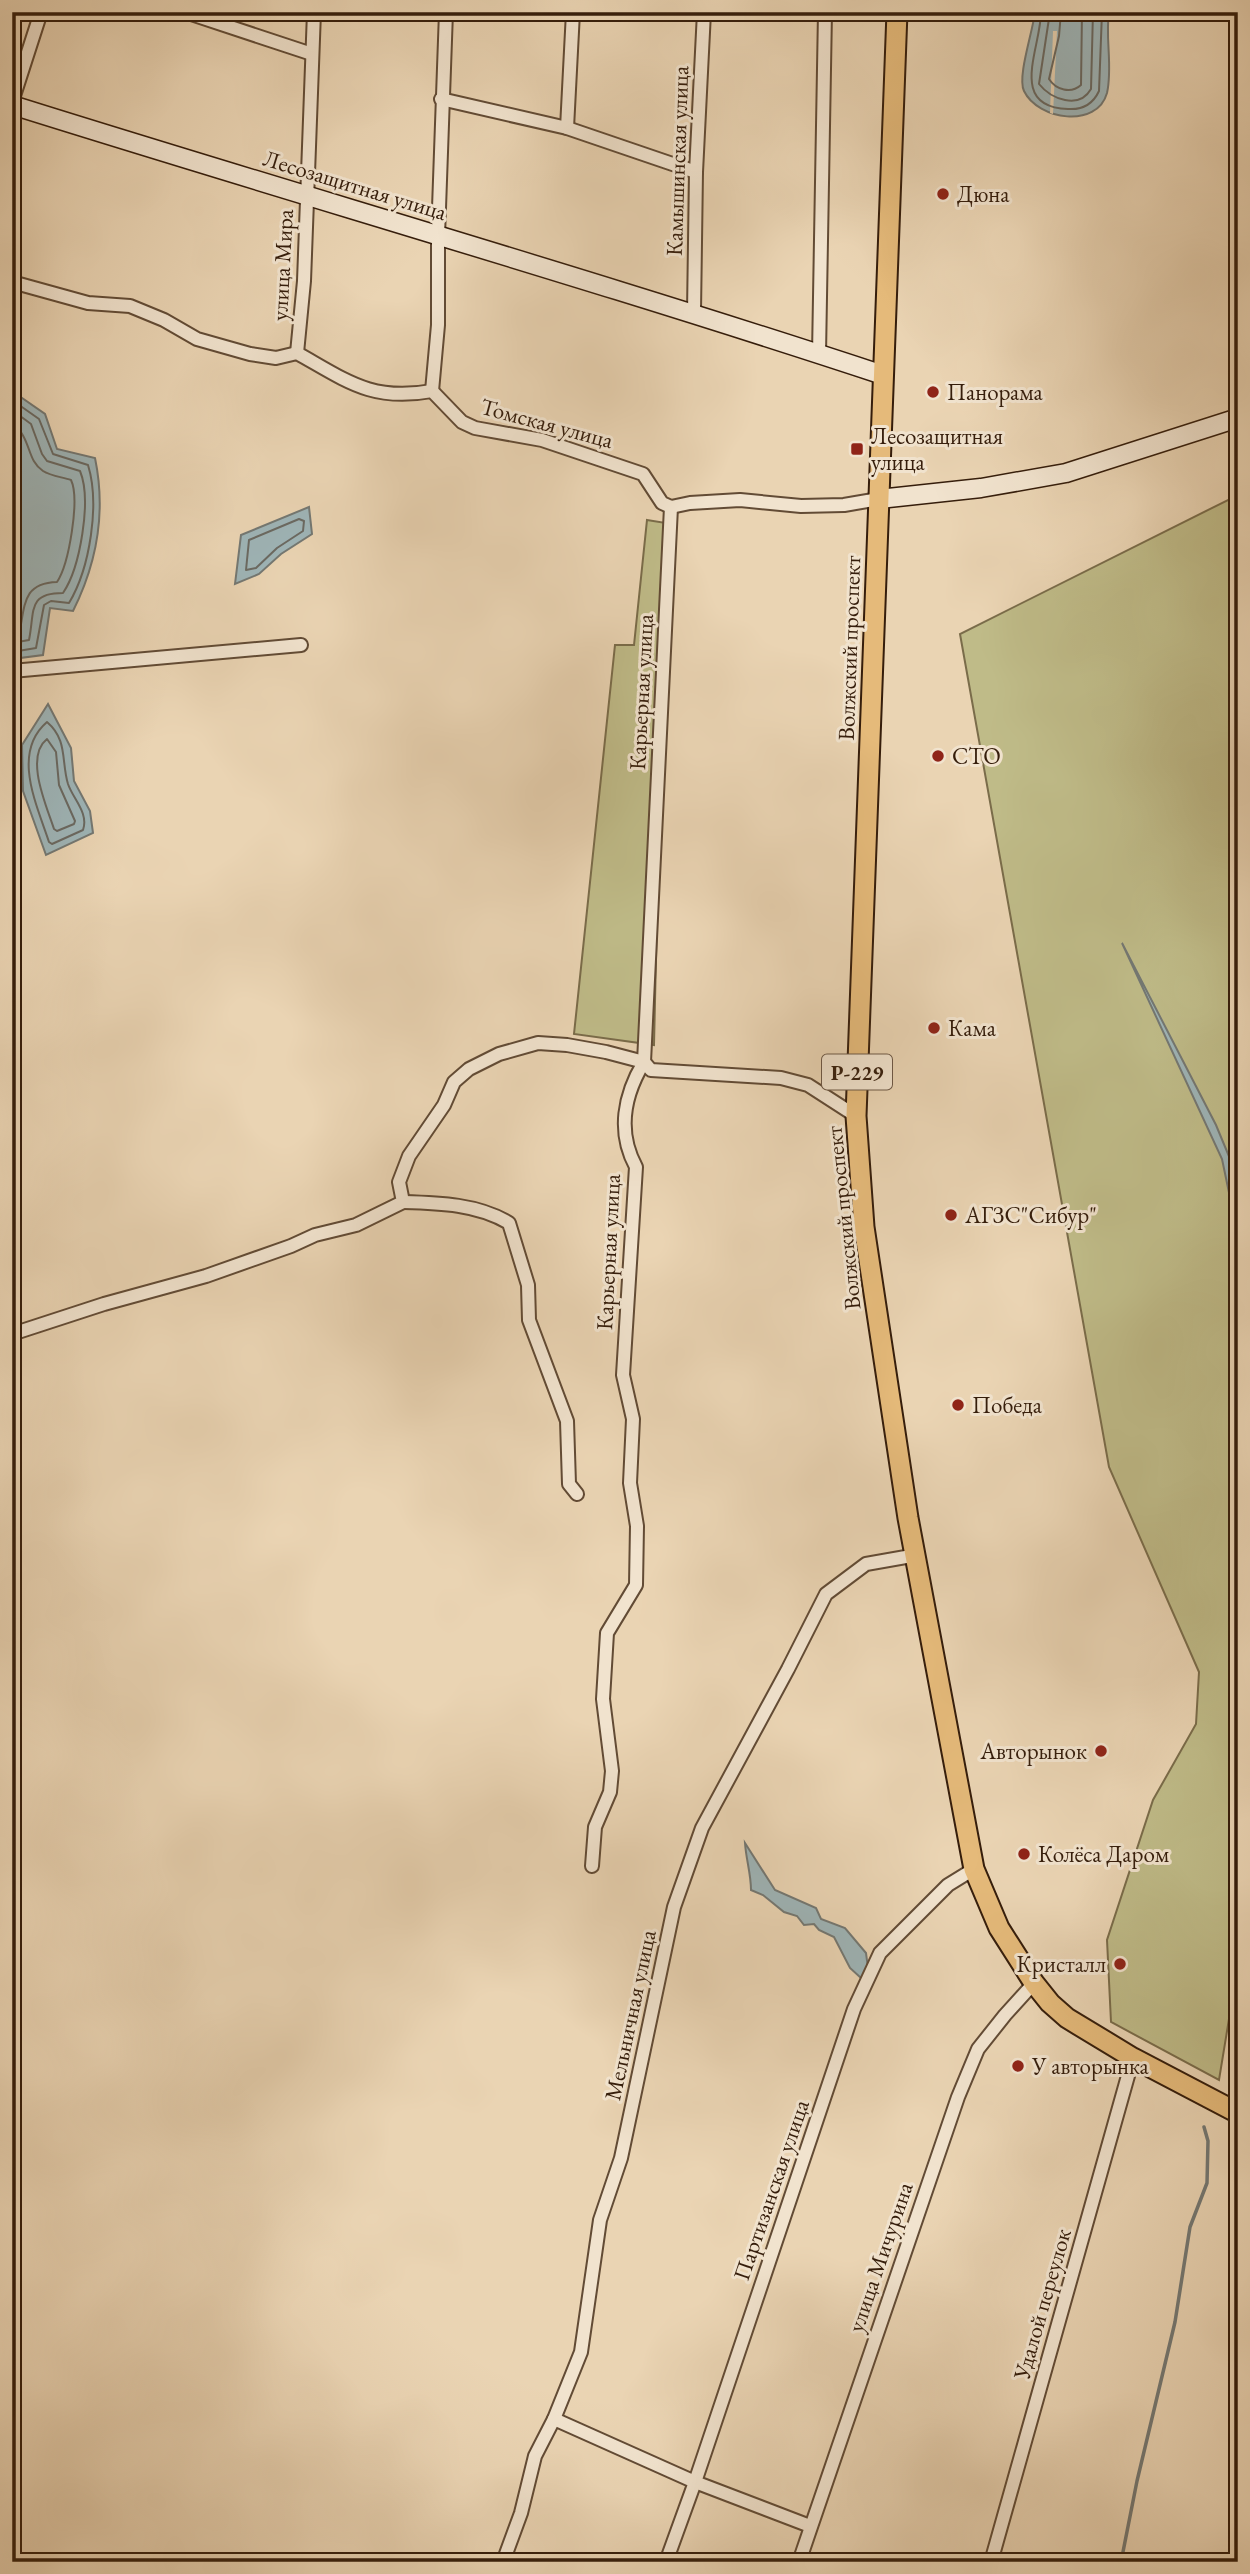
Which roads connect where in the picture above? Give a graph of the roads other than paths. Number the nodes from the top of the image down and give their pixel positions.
1 (41, 12) edge
2 (186, 12) edge
3 (314, 12) edge
4 (446, 12) edge
5 (573, 12) edge
6 (704, 12) edge
7 (825, 12) edge
8 (897, 12) edge
9 (312, 54) junction
10 (441, 99) junction
11 (12, 104) edge
12 (567, 128) junction
13 (696, 172) junction
14 (307, 197) junction
15 (438, 236) junction
16 (12, 282) edge
17 (694, 312) junction
18 (297, 353) junction
19 (819, 354) junction
20 (883, 374) junction
21 (432, 391) junction
22 (1238, 418) edge
23 (879, 499) junction
24 (671, 507) junction
25 (301, 645) dead end
26 (12, 671) edge
27 (644, 1062) junction
28 (856, 1116) junction
29 (403, 1202) junction
30 (12, 1334) edge
31 (577, 1494) dead end
32 (916, 1555) junction
33 (592, 1866) dead end
34 (974, 1869) junction
35 (1034, 1983) junction
36 (1133, 2057) junction
37 (1238, 2113) edge
38 (554, 2419) junction
39 (695, 2483) junction
40 (810, 2526) junction
41 (503, 2562) edge
42 (666, 2562) edge
43 (799, 2562) edge
44 (991, 2562) edge

1 - 11 street
2 - 9 street
3 - 9 street, улица Мира
4 - 10 street
5 - 12 street
6 - 13 street, Камышинская улица
7 - 19 street
8 - 20 main road, Волжский проспект / Р-229
9 - 14 street, улица Мира
10 - 12 street
10 - 15 street
11 - 14 street, Лесозащитная улица
12 - 13 street
13 - 17 street, Камышинская улица
14 - 15 street, Лесозащитная улица
14 - 18 street, улица Мира
15 - 17 street, Лесозащитная улица
15 - 21 street
16 - 18 street
17 - 19 street, Лесозащитная улица
18 - 21 street
19 - 20 street, Лесозащитная улица
20 - 23 main road, Волжский проспект / Р-229
21 - 24 street, Томская улица
22 - 23 street
23 - 24 street
23 - 28 main road, Волжский проспект / Р-229
24 - 27 street, Карьерная улица
25 - 26 street
27 - 28 street
27 - 29 street
27 - 33 street, Карьерная улица
28 - 32 main road, Волжский проспект / Р-229
29 - 30 street
29 - 31 street
32 - 34 main road, Волжский проспект / Р-229
32 - 38 street, Мельничная улица
34 - 35 main road, Волжский проспект / Р-229
34 - 39 street, Партизанская улица
35 - 36 main road, Волжский проспект / Р-229
35 - 40 street, улица Мичурина
36 - 37 main road, Волжский проспект / Р-229
36 - 44 street, Удалой переулок
38 - 39 street
38 - 41 street, Мельничная улица
39 - 40 street
39 - 42 street, Партизанская улица
40 - 43 street, улица Мичурина

